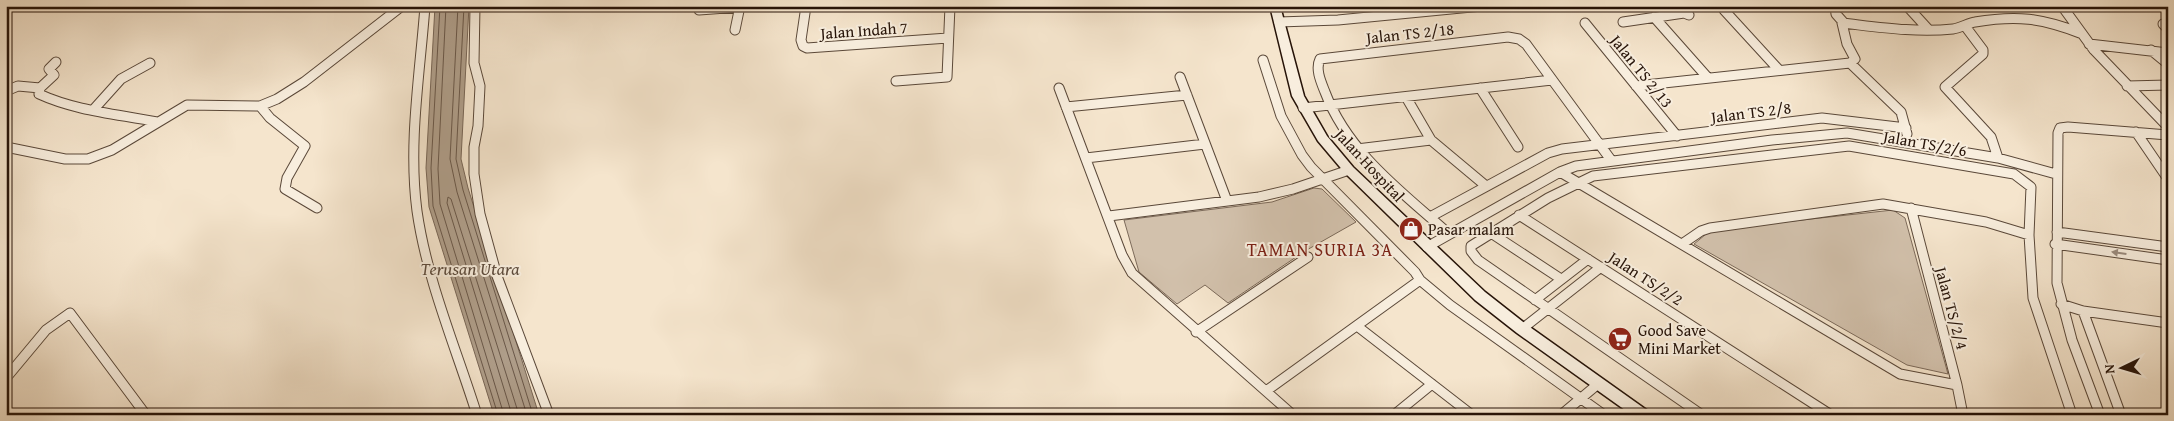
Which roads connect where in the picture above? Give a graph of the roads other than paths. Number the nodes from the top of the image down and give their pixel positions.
1 (402, 6) edge
2 (425, 6) edge
3 (475, 6) edge
4 (806, 6) edge
5 (950, 6) edge
6 (1275, 6) edge
7 (1384, 6) edge
8 (1480, 6) edge
9 (1835, 6) edge
10 (1907, 6) edge
11 (2062, 6) edge
12 (740, 7) edge
13 (700, 10) dead end
14 (1724, 10) dead end
15 (1689, 15) dead end
16 (1389, 16) junction
17 (1654, 16) junction
18 (1279, 22) junction
19 (1623, 22) dead end
20 (1585, 23) dead end
21 (1844, 23) junction
22 (1965, 26) junction
23 (1928, 29) junction
24 (735, 30) dead end
25 (2080, 33) junction
26 (948, 38) junction
27 (2089, 44) junction
28 (2151, 50) junction
29 (2168, 53) edge
30 (1263, 60) dead end
31 (56, 62) dead end
32 (150, 63) dead end
33 (1850, 63) junction
34 (2168, 64) edge
35 (1779, 70) junction
36 (1180, 77) dead end
37 (1708, 78) junction
38 (1552, 80) junction
39 (896, 81) dead end
40 (1636, 86) junction
41 (2127, 86) junction
42 (2168, 86) edge
43 (40, 88) junction
44 (1059, 88) dead end
45 (1480, 88) junction
46 (6, 91) edge
47 (1187, 95) junction
48 (1406, 97) junction
49 (1329, 105) junction
50 (260, 106) junction
51 (1066, 107) junction
52 (1303, 108) junction
53 (94, 109) junction
54 (157, 122) junction
55 (2168, 127) edge
56 (1906, 128) junction
57 (2136, 132) junction
58 (2168, 135) edge
59 (1677, 136) junction
60 (1430, 140) junction
61 (1908, 142) junction
62 (1205, 144) junction
63 (1600, 144) junction
64 (6, 147) edge
65 (1518, 147) dead end
66 (1357, 149) junction
67 (1086, 158) junction
68 (1998, 158) junction
69 (1610, 160) junction
70 (1349, 170) junction
71 (1560, 172) junction
72 (2056, 174) junction
73 (1322, 179) junction
74 (2168, 179) edge
75 (1577, 182) junction
76 (1486, 186) junction
77 (1227, 201) junction
78 (317, 208) dead end
79 (1911, 208) junction
80 (1519, 215) junction
81 (1109, 216) junction
82 (1430, 217) junction
83 (2056, 232) junction
84 (1491, 233) junction
85 (1449, 234) junction
86 (2029, 235) junction
87 (1682, 244) junction
88 (2055, 244) junction
89 (1427, 247) junction
90 (2168, 247) edge
91 (1308, 257) dead end
92 (1588, 259) junction
93 (2168, 260) edge
94 (1601, 267) junction
95 (1561, 279) junction
96 (1420, 280) junction
97 (1534, 300) junction
98 (2061, 304) junction
99 (1548, 309) junction
100 (2083, 311) junction
101 (2168, 323) edge
102 (1357, 326) junction
103 (1522, 329) junction
104 (1196, 332) junction
105 (6, 378) edge
106 (1432, 384) junction
107 (1598, 384) junction
108 (1957, 385) junction
109 (1266, 391) junction
110 (1582, 398) junction
111 (146, 415) edge
112 (477, 415) edge
113 (550, 415) edge
114 (1293, 415) edge
115 (1394, 415) edge
116 (1472, 415) edge
117 (1561, 415) edge
118 (1604, 415) edge
119 (1643, 415) edge
120 (1702, 415) edge
121 (1831, 415) edge
122 (1960, 415) edge
123 (2072, 415) edge
124 (2100, 415) edge
125 (2121, 415) edge

1 - 50 street
2 - 112 street
3 - 113 street
4 - 26 street, Jalan Indah 7
5 - 26 street
6 - 18 street, Jalan Hospital
7 - 16 street
8 - 16 street
9 - 21 street
10 - 23 street
11 - 25 street
12 - 13 street
12 - 24 street
14 - 35 street
15 - 17 street
16 - 18 street
17 - 19 street
17 - 37 street
18 - 52 street, Jalan Hospital
20 - 40 street, Jalan TS 2/13
21 - 23 street
21 - 33 street
22 - 23 street
22 - 25 street
22 - 68 street
25 - 27 street
26 - 39 street
27 - 28 street
27 - 41 street
28 - 29 street
28 - 34 street
30 - 73 street
31 - 43 street
32 - 53 street
33 - 35 street
33 - 56 street
35 - 37 street
36 - 47 street
37 - 40 street
38 - 45 street
38 - 49 street, Jalan TS 2/18
38 - 63 street, Jalan TS 2/18
40 - 59 street, Jalan TS 2/13
41 - 42 street
41 - 55 street
43 - 46 street
43 - 53 street
44 - 51 street
45 - 48 street
45 - 65 street
47 - 51 street
47 - 62 street
48 - 49 street
48 - 60 street
49 - 52 street
49 - 66 street
50 - 54 street
50 - 78 street
51 - 67 street
52 - 70 street, Jalan Hospital
53 - 54 street
54 - 64 street
56 - 59 street, Jalan TS 2/8
56 - 61 street
57 - 58 street
57 - 72 street
57 - 74 street
59 - 63 street, Jalan TS 2/8
60 - 66 street
60 - 76 street
61 - 68 street
61 - 69 street
62 - 67 street
62 - 77 street
63 - 69 street, Jalan TS 2/18
63 - 76 street, Jalan TS 2/8
66 - 82 street
67 - 81 street
68 - 72 street
69 - 71 street
70 - 73 street
70 - 89 street, Jalan Hospital
71 - 75 street
71 - 85 street
72 - 83 street
73 - 77 street
73 - 96 street
75 - 80 street, Jalan TS/2/6
75 - 86 street, Jalan TS/2/6
75 - 87 street
76 - 82 street, Jalan TS 2/8
77 - 81 street
79 - 86 street
79 - 87 street
79 - 108 street, Jalan TS/2/4
80 - 84 street, Jalan TS/2/6
80 - 92 street, Jalan TS/2/2
81 - 104 street
82 - 85 street
83 - 88 street
83 - 90 street
84 - 95 street
84 - 97 street, Jalan TS/2/6
85 - 89 street
86 - 123 street, Jalan TS/2/6
87 - 108 street
93 -> 88 street
88 - 98 street
89 - 103 street, Jalan Hospital
91 - 104 street
92 - 94 street, Jalan TS/2/2
92 - 95 street
94 - 99 street
94 - 121 street, Jalan TS/2/2
95 - 97 street
96 - 102 street
96 - 110 street
97 - 99 street
98 - 100 street
98 - 124 street
99 - 103 street
99 - 120 street
100 - 101 street
100 - 125 street
102 - 106 street
102 - 109 street
103 - 107 street, Jalan Hospital
104 - 109 street
105 - 111 street
106 - 115 street
106 - 116 street
107 - 110 street
107 - 119 street, Jalan Hospital
108 - 122 street, Jalan TS/2/4
109 - 114 street
110 - 117 street
110 - 118 street

